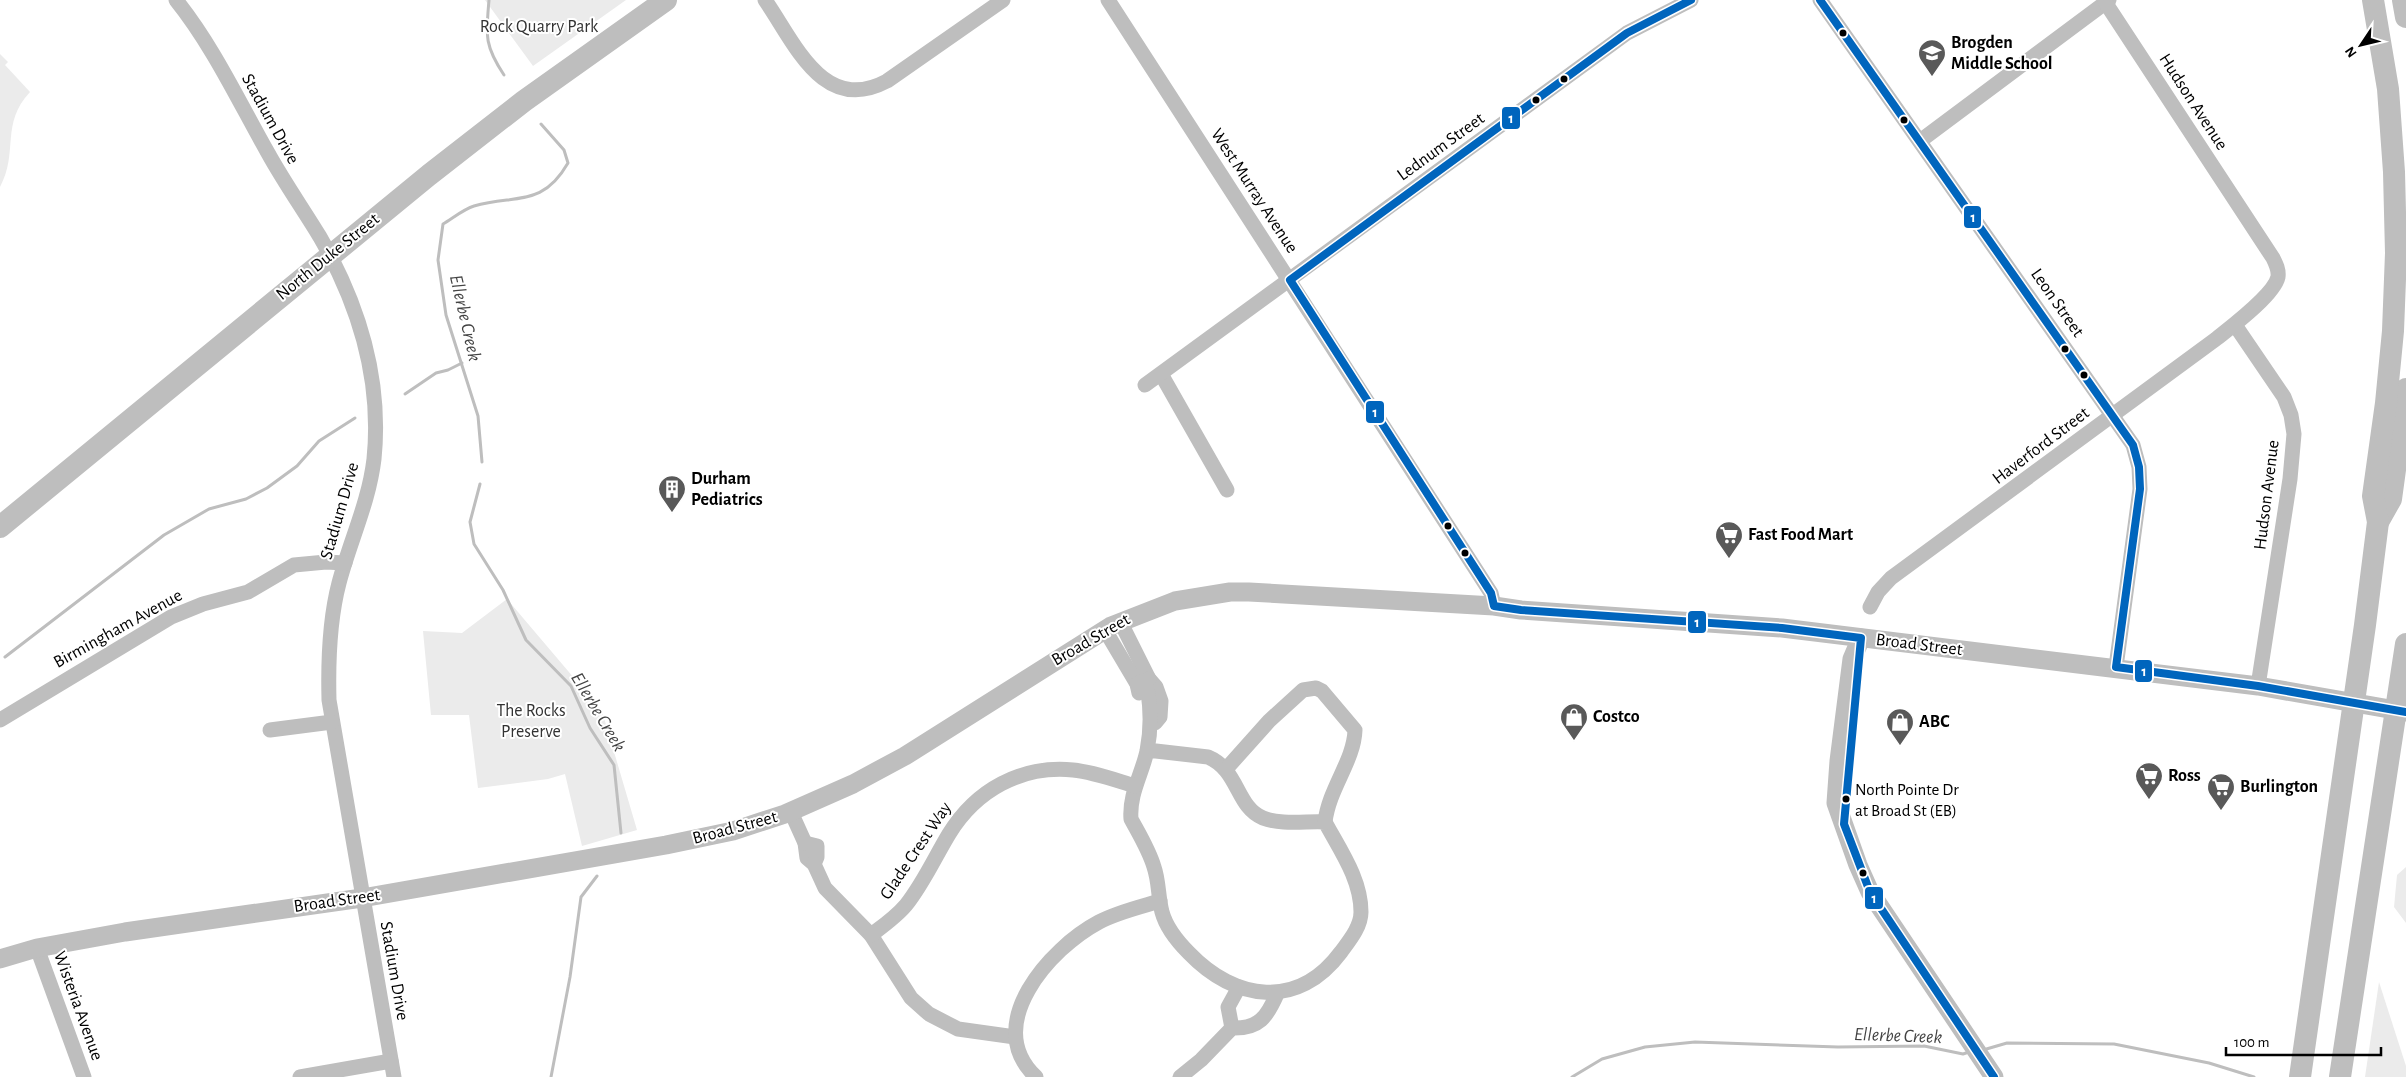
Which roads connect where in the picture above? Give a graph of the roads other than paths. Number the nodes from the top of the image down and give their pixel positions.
1 (176, 0) edge
2 (666, 0) edge
3 (765, 0) edge
4 (1003, 0) edge
5 (1108, 0) edge
6 (1691, 0) edge
7 (1820, 0) edge
8 (2373, 0) edge
9 (2403, 0) edge
10 (2107, 1) edge
11 (2406, 17) edge
12 (1920, 140) junction
13 (330, 256) junction
14 (2278, 275) joint
15 (1290, 280) junction
16 (2234, 325) junction
17 (1161, 374) junction
18 (1145, 384) dead end
19 (2406, 389) edge
20 (2113, 416) junction
21 (1227, 490) dead end
22 (2378, 522) junction
23 (0, 527) edge
24 (345, 563) junction
25 (1494, 606) junction
26 (1870, 606) dead end
27 (1112, 626) junction
28 (1861, 638) junction
29 (2406, 644) edge
30 (2116, 667) junction
31 (1143, 681) junction
32 (2258, 686) junction
33 (2406, 712) edge
34 (0, 720) edge
35 (332, 722) junction
36 (1150, 727) junction
37 (270, 730) dead end
38 (1147, 750) junction
39 (1227, 768) junction
40 (1135, 786) junction
41 (791, 812) junction
42 (1325, 822) junction
43 (362, 898) junction
44 (1160, 901) junction
45 (871, 934) junction
46 (37, 948) junction
47 (0, 959) edge
48 (1240, 987) junction
49 (1277, 994) junction
50 (1232, 1028) junction
51 (1015, 1037) junction
52 (390, 1061) junction
53 (1990, 1072) edge
54 (84, 1077) edge
55 (300, 1077) edge
56 (394, 1077) edge
57 (1036, 1077) edge
58 (1180, 1077) edge
59 (2300, 1077) edge
60 (2340, 1077) edge

1 - 13 street, Stadium Drive
2 - 13 highway, North Duke Street
3 - 4 street
5 - 15 street, West Murray Avenue
6 - 15 street, Lednum Street
7 - 12 street, Leon Street
8 - 22 highway
9 - 11 highway
10 - 12 street
10 - 14 street, Hudson Avenue
12 - 20 street, Leon Street
13 - 23 highway, North Duke Street
13 - 24 street, Stadium Drive
14 - 16 street, Haverford Street
15 - 17 street, Lednum Street
15 - 25 street, West Murray Avenue
16 - 20 street, Haverford Street
16 - 32 street, Hudson Avenue
17 - 18 street, Lednum Street
17 - 21 street
19 - 22 highway
20 - 26 street, Haverford Street
20 - 30 street, Leon Street
22 - 59 highway
24 - 34 street, Birmingham Avenue
24 - 35 street, Stadium Drive
25 - 27 main road, Broad Street
25 - 28 main road, Broad Street
27 - 31 street
27 - 41 main road, Broad Street
28 - 30 main road, Broad Street
28 - 53 main road
29 - 60 highway
30 - 32 main road, Broad Street
31 - 36 street
31 - 36 street
32 - 33 main road, Broad Street
35 - 37 street
35 - 43 street, Stadium Drive
36 - 38 street
38 - 39 street
38 - 40 street
39 - 42 street
39 - 42 street
40 - 44 street
40 - 45 street, Glade Crest Way
41 - 43 main road, Broad Street
41 - 45 street
42 - 49 street
43 - 46 main road, Broad Street
43 - 52 street, Stadium Drive
44 - 48 street
44 - 51 street
45 - 51 street
46 - 47 main road, Broad Street
46 - 54 street, Wisteria Avenue
48 - 49 street
48 - 50 street
49 - 50 street
50 - 58 street
51 - 57 street
52 - 55 street
52 - 56 street, Stadium Drive

